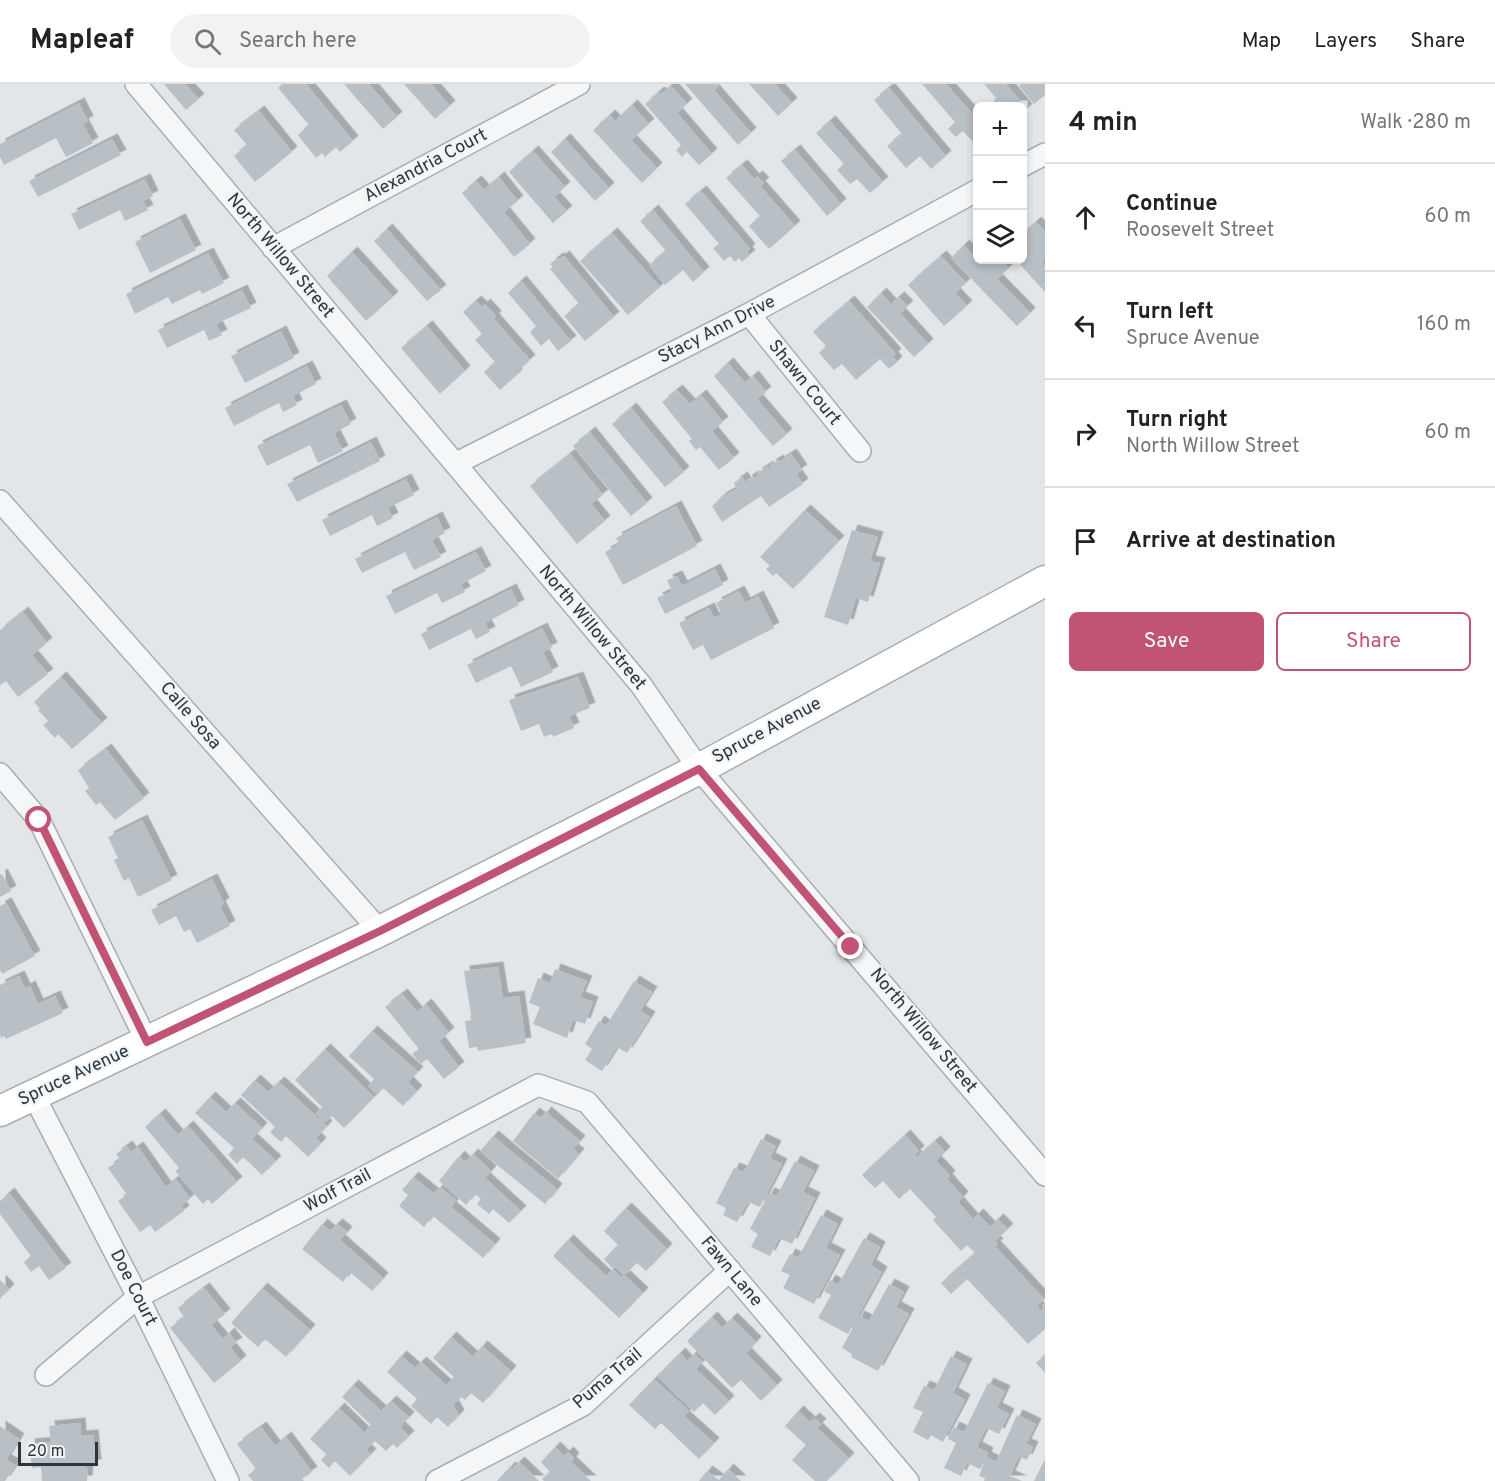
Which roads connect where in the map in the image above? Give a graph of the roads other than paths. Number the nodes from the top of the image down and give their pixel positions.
1 (136, 84) edge
2 (579, 84) edge
3 (1045, 154) edge
4 (1027, 164) edge
5 (973, 193) edge
6 (273, 248) junction
7 (749, 314) junction
8 (860, 452) dead end
9 (455, 464) junction
10 (0, 501) edge
11 (1045, 581) edge
12 (699, 769) junction
13 (0, 774) edge
14 (380, 931) junction
15 (147, 1042) junction
16 (538, 1086) joint
17 (34, 1096) junction
18 (0, 1111) edge
19 (1045, 1175) edge
20 (730, 1270) junction
21 (138, 1297) junction
22 (46, 1375) dead end
23 (896, 1476) edge
24 (228, 1481) edge
25 (437, 1481) edge

1 - 6 street, North Willow Street
2 - 6 street, Alexandria Court
3 - 4 street
5 - 7 street, Stacy Ann Drive
6 - 9 street, North Willow Street
7 - 8 street, Shawn Court
7 - 9 street, Stacy Ann Drive
9 - 12 street, North Willow Street
10 - 14 street, Calle Sosa
11 - 12 main road, Spruce Avenue
12 - 14 main road, Spruce Avenue
12 - 19 street, North Willow Street
13 - 15 street
14 - 15 main road, Spruce Avenue
15 - 17 main road, Spruce Avenue
16 - 20 street, Fawn Lane
16 - 21 street, Wolf Trail
17 - 18 main road, Spruce Avenue
17 - 21 street, Doe Court
20 - 23 street, Fawn Lane
20 - 25 street, Puma Trail
21 - 22 street, Wolf Trail
21 - 24 street, Doe Court

